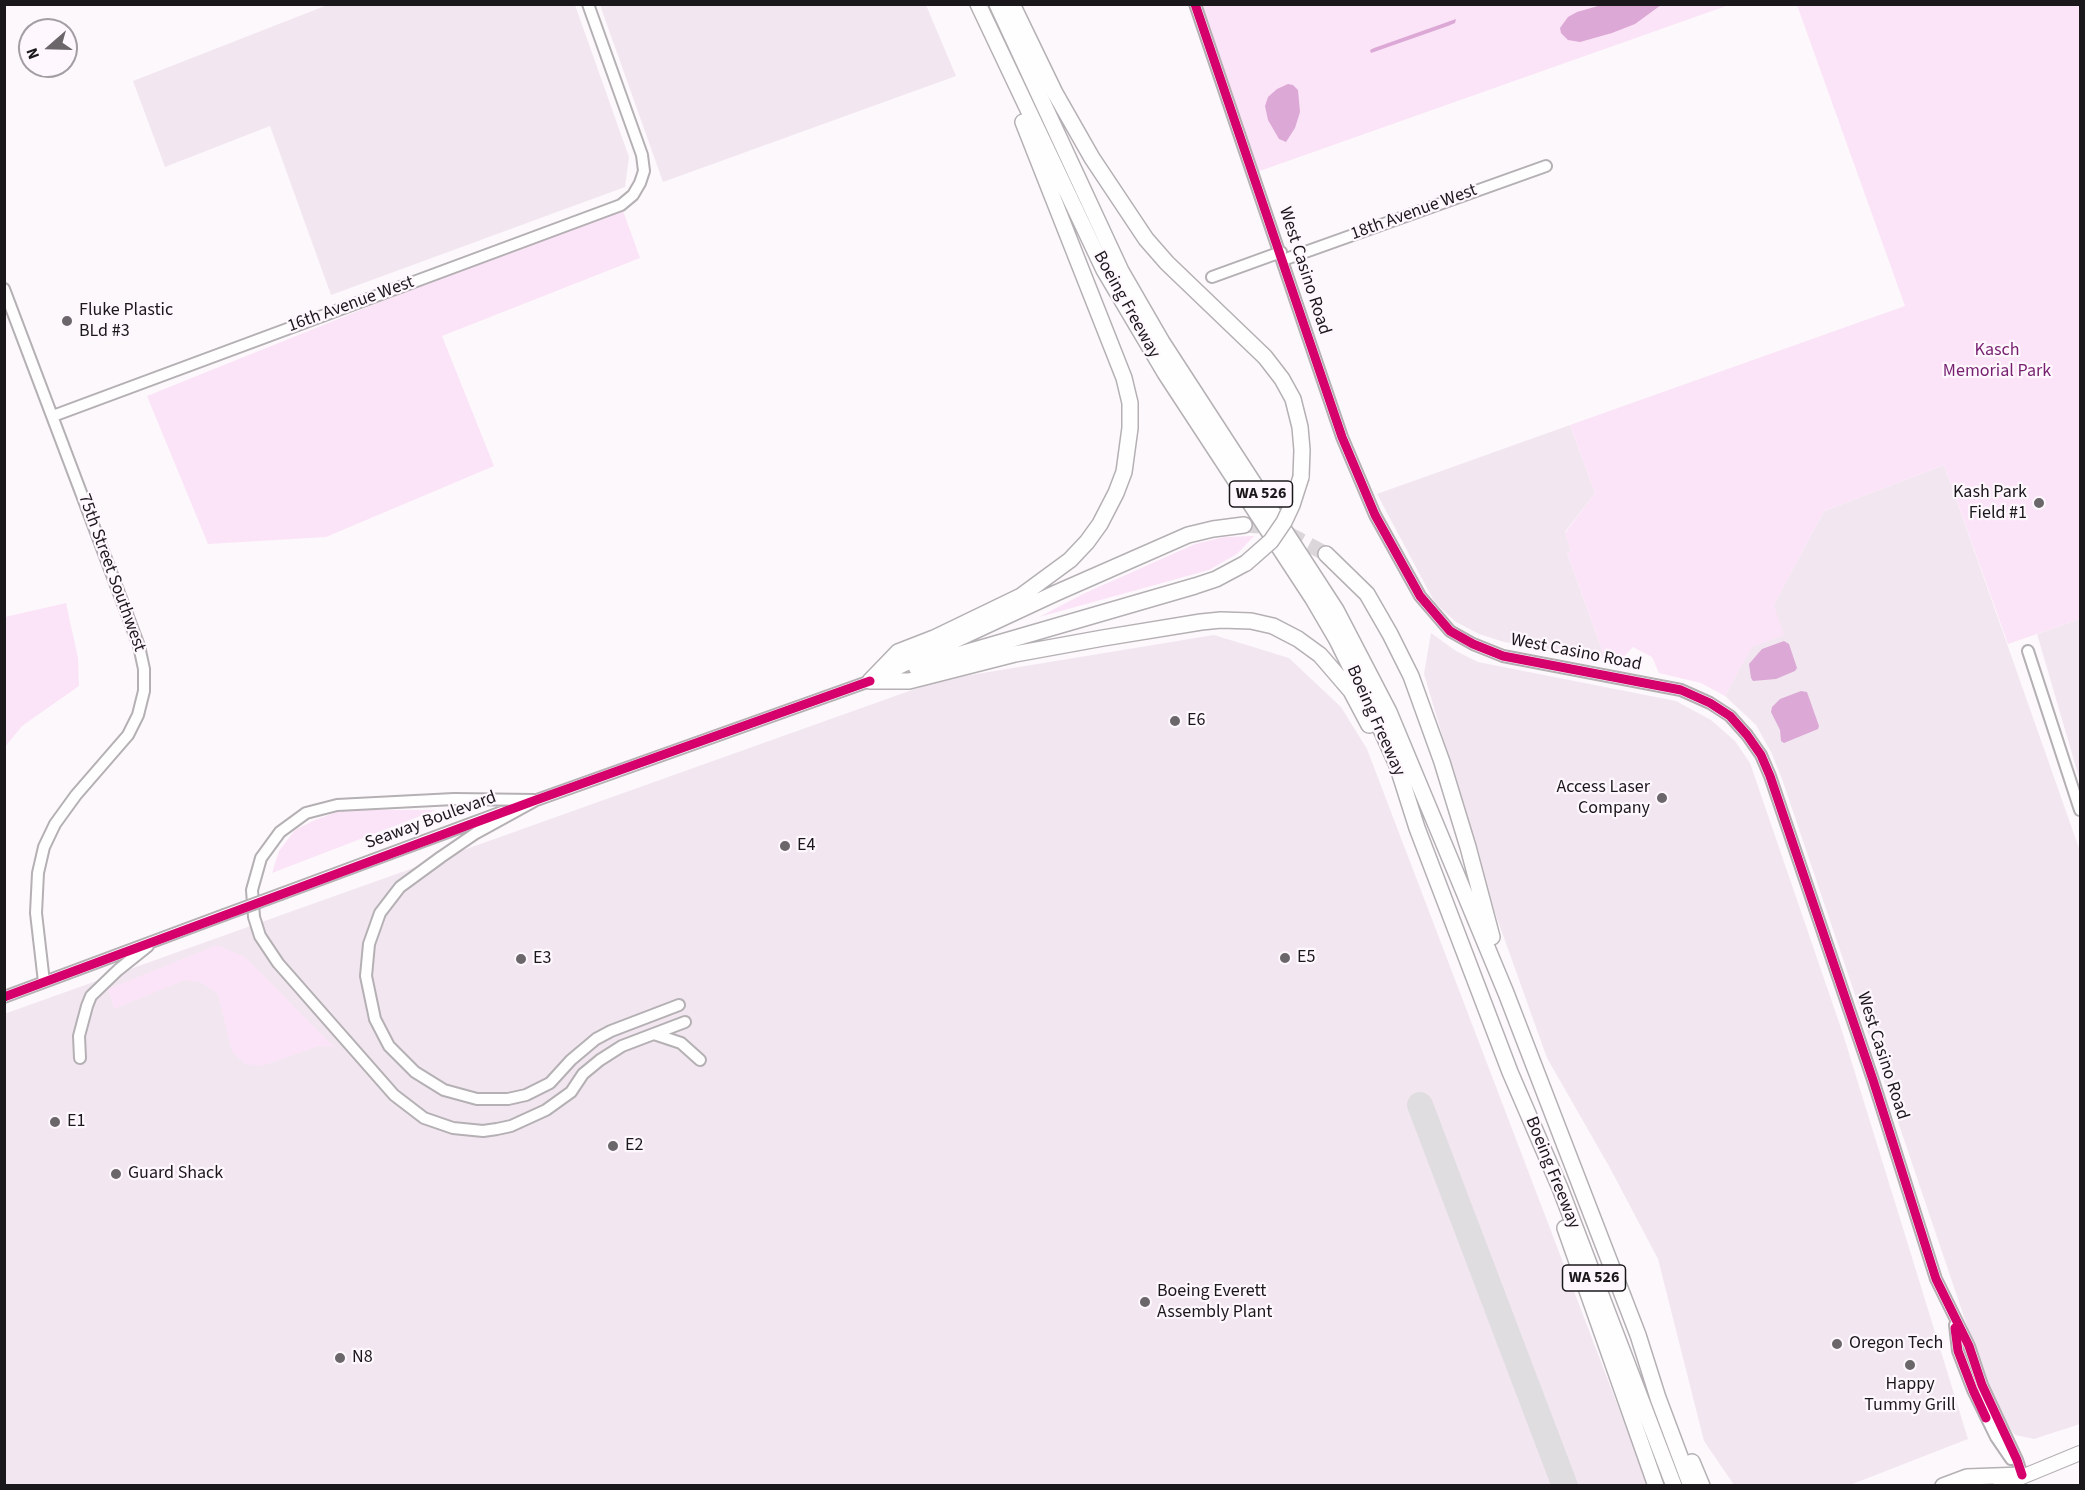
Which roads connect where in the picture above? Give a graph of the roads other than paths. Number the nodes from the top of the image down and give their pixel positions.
1 (588, 4) edge
2 (977, 4) edge
3 (997, 4) edge
4 (1012, 4) edge
5 (1195, 4) edge
6 (1546, 166) dead end
7 (1282, 256) junction
8 (1212, 277) dead end
9 (4, 289) edge
10 (53, 416) junction
11 (1245, 525) tunnel mouth
12 (1326, 554) tunnel mouth
13 (2028, 651) dead end
14 (870, 681) junction
15 (536, 800) junction
16 (2080, 810) edge
17 (1417, 828) junction
18 (155, 940) junction
19 (44, 982) junction
20 (1506, 993) junction
21 (4, 997) edge
22 (679, 1005) dead end
23 (686, 1022) dead end
24 (654, 1034) junction
25 (81, 1058) dead end
26 (700, 1060) dead end
27 (1510, 1072) junction
28 (1638, 1335) junction
29 (2080, 1453) edge
30 (2022, 1475) junction
31 (1656, 1485) edge
32 (1674, 1485) edge
33 (1691, 1485) edge
34 (1702, 1485) edge
35 (1943, 1485) edge
36 (2000, 1485) edge

1 - 10 street, 16th Avenue West
2 - 14 highway
2 - 17 highway, Boeing Freeway / WA 526
3 - 20 highway, Boeing Freeway / WA 526
4 - 14 highway, bridge
5 - 7 street, West Casino Road
6 - 7 street, 18th Avenue West
7 - 8 street, 18th Avenue West
7 - 30 street, West Casino Road
9 - 10 street, 75th Street Southwest
10 - 19 street, 75th Street Southwest
11 - 14 highway
12 - 20 highway
13 - 16 street
14 - 15 street, Seaway Boulevard
14 - 17 highway
15 - 18 street, Seaway Boulevard, bridge
15 - 22 street
15 - 24 street
17 - 27 highway, Boeing Freeway / WA 526
18 - 19 street, Seaway Boulevard
18 - 25 street
19 - 21 street, Seaway Boulevard
20 - 28 highway, Boeing Freeway / WA 526
23 - 24 street
24 - 26 street
27 - 31 highway
27 - 32 highway, Boeing Freeway / WA 526
28 - 33 highway, Boeing Freeway / WA 526
28 - 34 highway
29 - 30 main road
30 - 35 highway
30 - 36 main road

